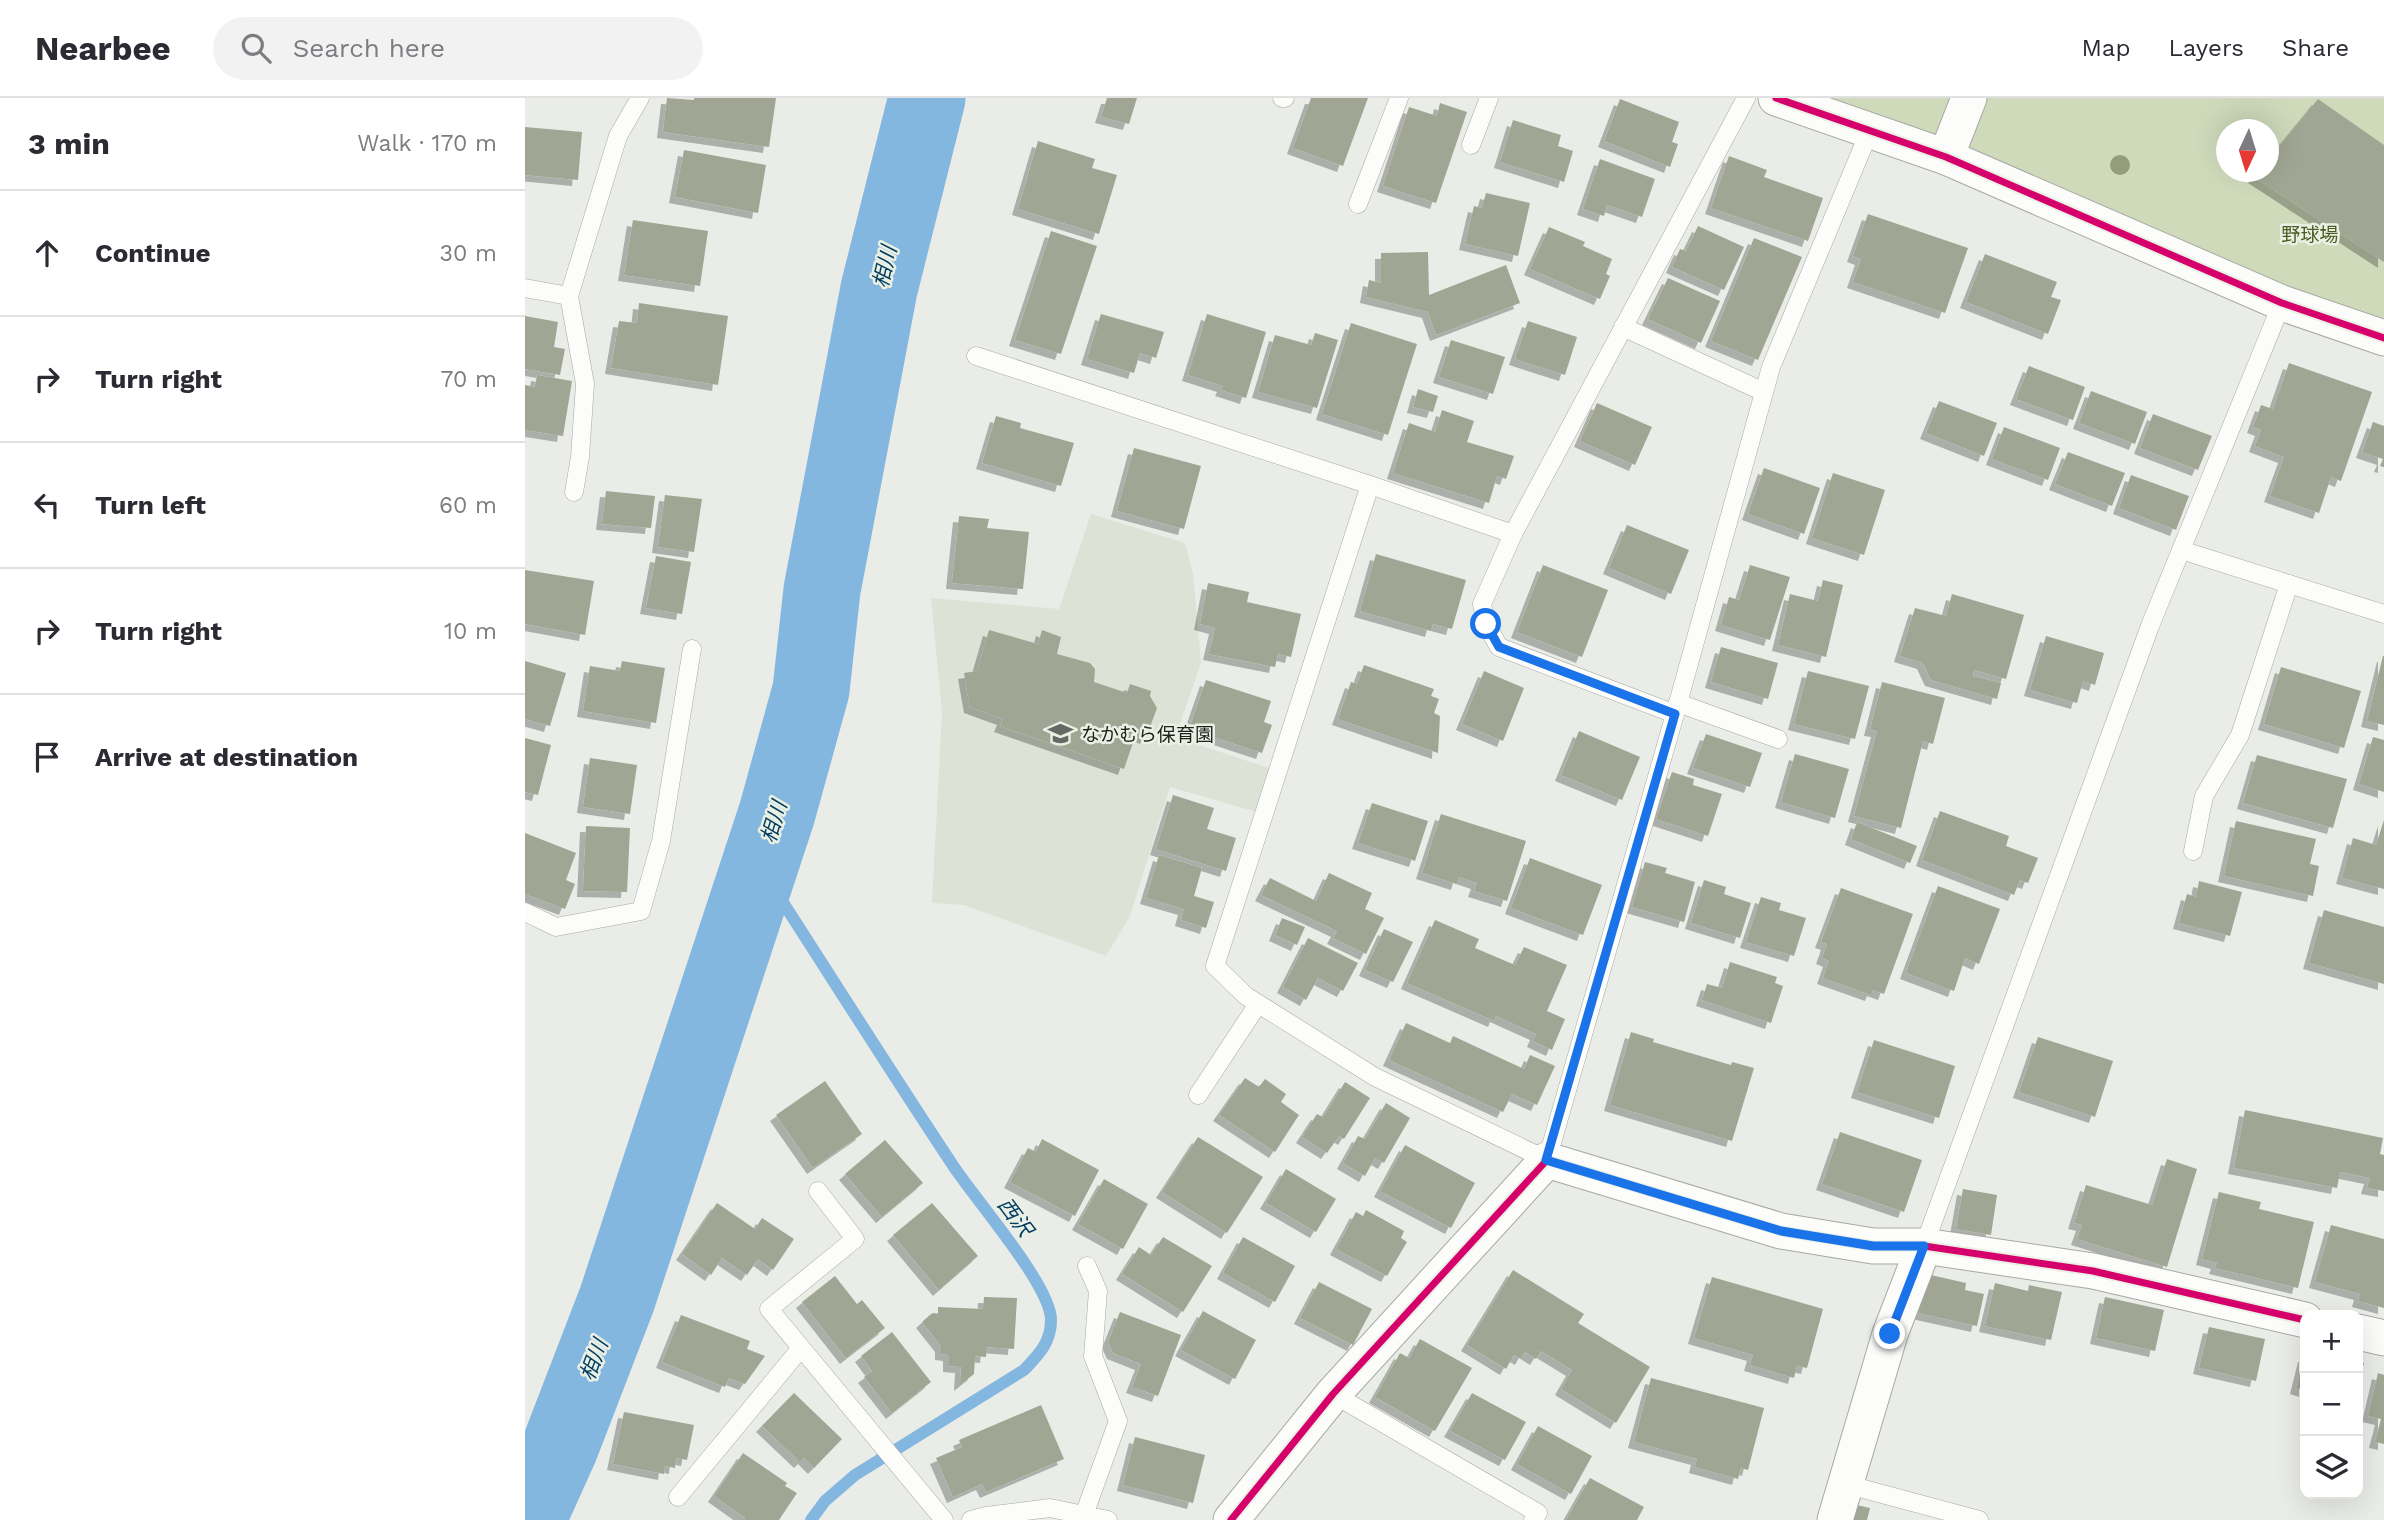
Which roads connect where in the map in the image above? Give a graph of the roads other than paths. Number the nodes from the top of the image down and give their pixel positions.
1 (640, 98) edge
2 (1399, 98) edge
3 (1489, 98) edge
4 (1746, 98) edge
5 (1776, 98) edge
6 (1969, 98) edge
7 (1870, 130) junction
8 (1471, 145) dead end
9 (1946, 157) junction
10 (1359, 204) dead end
11 (525, 288) edge
12 (569, 296) junction
13 (2282, 303) junction
14 (1623, 327) junction
15 (2384, 338) edge
16 (976, 356) dead end
17 (1764, 392) junction
18 (1370, 485) junction
19 (574, 492) dead end
20 (1513, 534) junction
21 (2181, 550) junction
22 (2289, 584) junction
23 (2384, 614) edge
24 (692, 649) dead end
25 (1676, 708) junction
26 (1778, 739) dead end
27 (2193, 851) dead end
28 (525, 912) edge
29 (1258, 1004) junction
30 (1198, 1095) dead end
31 (1546, 1160) junction
32 (817, 1191) dead end
33 (1924, 1246) junction
34 (1087, 1266) dead end
35 (2300, 1319) edge
36 (2363, 1333) edge
37 (2384, 1338) edge
38 (801, 1348) junction
39 (1333, 1394) junction
40 (1845, 1484) junction
41 (678, 1497) dead end
42 (1932, 1514) edge
43 (1084, 1515) junction
44 (944, 1520) edge
45 (971, 1520) edge
46 (1108, 1520) edge
47 (1231, 1520) edge
48 (1533, 1520) edge
49 (1835, 1520) edge
50 (1979, 1520) edge

1 - 12 lane
2 - 10 lane
3 - 8 lane
4 - 14 lane
5 - 7 street
6 - 9 street
7 - 9 street
7 - 17 lane
9 - 13 street
11 - 12 lane
12 - 19 lane
13 - 15 street
13 - 21 lane
14 - 17 lane
14 - 20 lane
16 - 18 lane
17 - 25 lane
18 - 20 lane
18 - 29 lane
20 - 25 lane
21 - 22 lane
21 - 33 lane
22 - 23 lane
22 - 27 lane
24 - 28 lane
25 - 26 lane
25 - 31 lane
29 - 30 lane
29 - 31 lane
31 - 33 street
31 - 39 street
32 - 38 lane
33 - 35 street
33 - 40 street
34 - 43 lane
36 - 37 street
38 - 41 lane
38 - 44 lane
39 - 47 street
39 - 48 lane
40 - 42 lane
40 - 49 street
42 - 50 lane
43 - 45 lane
43 - 46 lane

